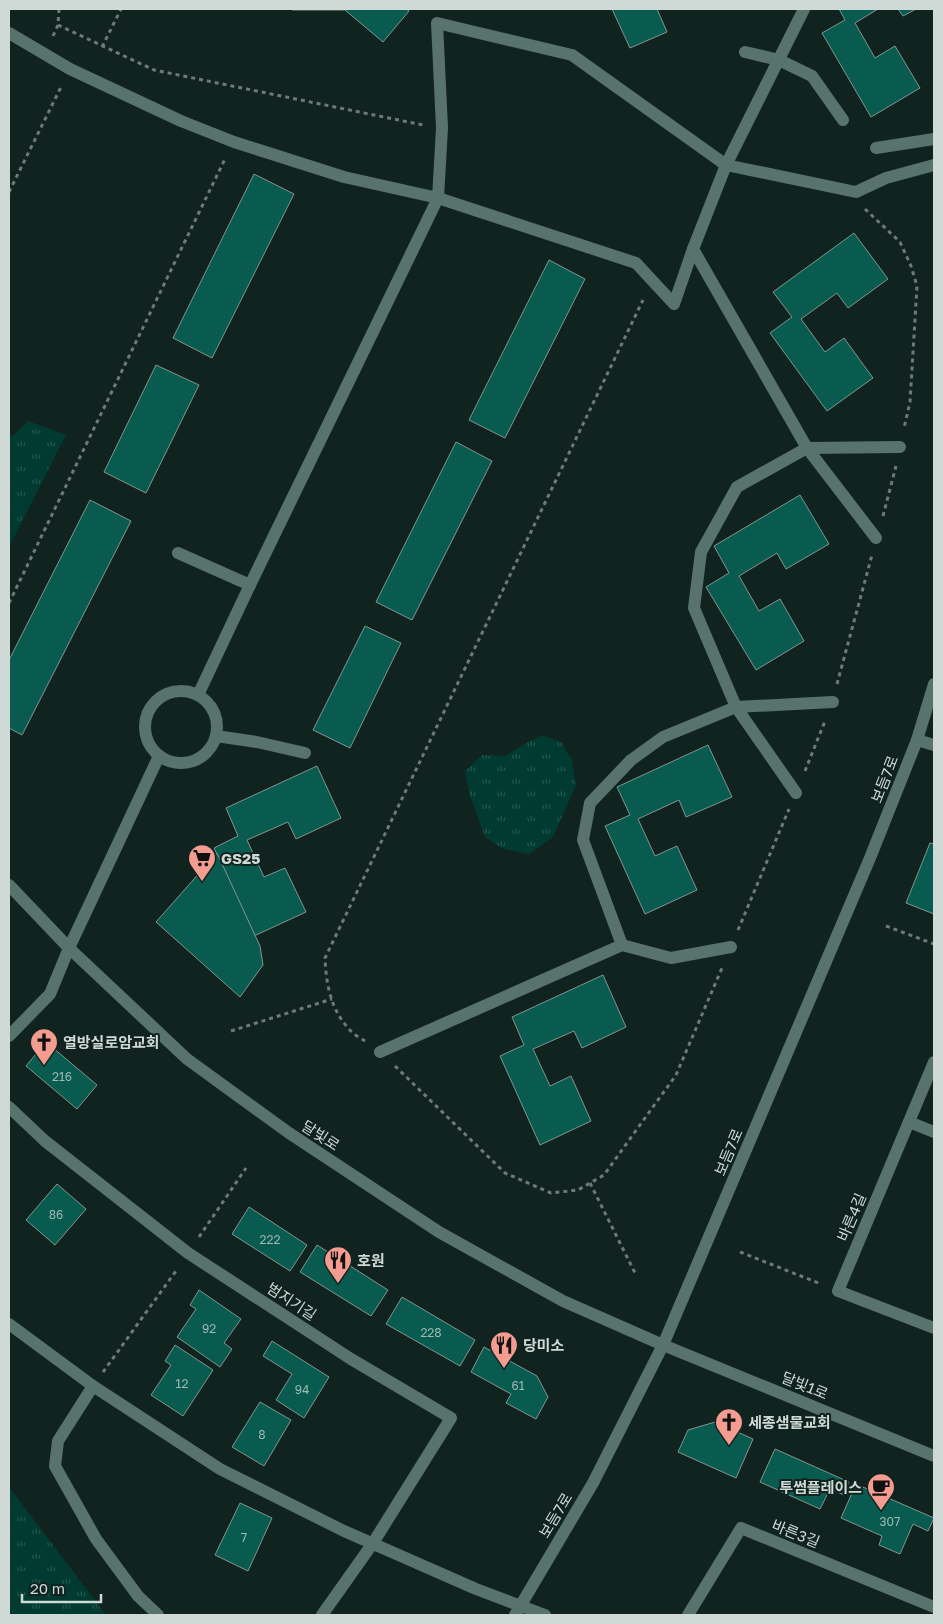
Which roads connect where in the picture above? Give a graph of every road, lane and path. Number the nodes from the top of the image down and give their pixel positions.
1 (59, 9) edge
2 (121, 9) edge
3 (804, 9) edge
4 (9, 33) edge
5 (102, 47) junction
6 (745, 52) dead end
7 (778, 60) junction
8 (70, 69) junction
9 (843, 120) dead end
10 (442, 128) junction
11 (934, 139) edge
12 (234, 142) junction
13 (876, 148) dead end
14 (726, 165) junction
15 (934, 165) edge
16 (9, 192) edge
17 (438, 198) junction
18 (693, 249) junction
19 (900, 447) dead end
20 (807, 448) junction
21 (876, 538) dead end
22 (178, 553) dead end
23 (250, 585) junction
24 (9, 603) edge
25 (934, 684) edge
26 (198, 695) junction
27 (832, 702) dead end
28 (736, 707) junction
29 (216, 736) junction
30 (917, 740) junction
31 (934, 745) edge
32 (305, 753) dead end
33 (159, 756) junction
34 (796, 793) dead end
35 (9, 885) edge
36 (886, 926) dead end
37 (934, 944) edge
38 (622, 945) junction
39 (731, 947) dead end
40 (69, 948) junction
41 (332, 1000) dead end
42 (230, 1031) dead end
43 (9, 1036) edge
44 (380, 1052) dead end
45 (934, 1062) edge
46 (9, 1107) edge
47 (909, 1122) junction
48 (934, 1132) edge
49 (246, 1168) dead end
50 (590, 1183) dead end
51 (199, 1237) dead end
52 (740, 1252) dead end
53 (176, 1271) dead end
54 (635, 1273) dead end
55 (838, 1291) junction
56 (9, 1324) edge
57 (934, 1328) edge
58 (663, 1345) junction
59 (93, 1386) junction
60 (934, 1456) edge
61 (373, 1543) junction
62 (934, 1607) edge
63 (518, 1610) edge
64 (158, 1615) edge
65 (322, 1615) edge
66 (546, 1615) edge
67 (688, 1615) edge

1 - 5 path
2 - 5 path
3 - 7 street
4 - 8 street
5 - 10 path
6 - 7 street
7 - 9 street
7 - 14 street
8 - 12 street
8 - 16 path
10 - 14 street
10 - 17 street
11 - 13 street
12 - 17 street
12 - 24 path
14 - 15 street
14 - 18 street
17 - 18 street
17 - 23 street
18 - 20 street
19 - 20 street
20 - 21 street
20 - 28 street
22 - 23 street
23 - 26 street
25 - 30 street, 보듬7로
26 - 29 street
26 - 33 street
27 - 28 street
28 - 34 street
28 - 38 street
29 - 32 street
29 - 33 street
30 - 31 street
30 - 58 street, 보듬7로
33 - 40 street
35 - 40 street, 달빛로
36 - 37 path
38 - 39 street
38 - 44 street
40 - 43 street
40 - 58 street, 달빛로
41 - 42 path
45 - 47 street, 바른4길
46 - 61 street, 범지기길
47 - 48 street
47 - 55 street, 바른4길
49 - 51 path
50 - 54 path
52 - 55 path
53 - 59 path
55 - 57 street
56 - 59 street
58 - 60 street, 달빛1로
58 - 63 street, 보듬7로
59 - 61 street
59 - 64 street
61 - 63 street
61 - 65 street, 범지기길
62 - 67 street, 바른3길
63 - 66 street

